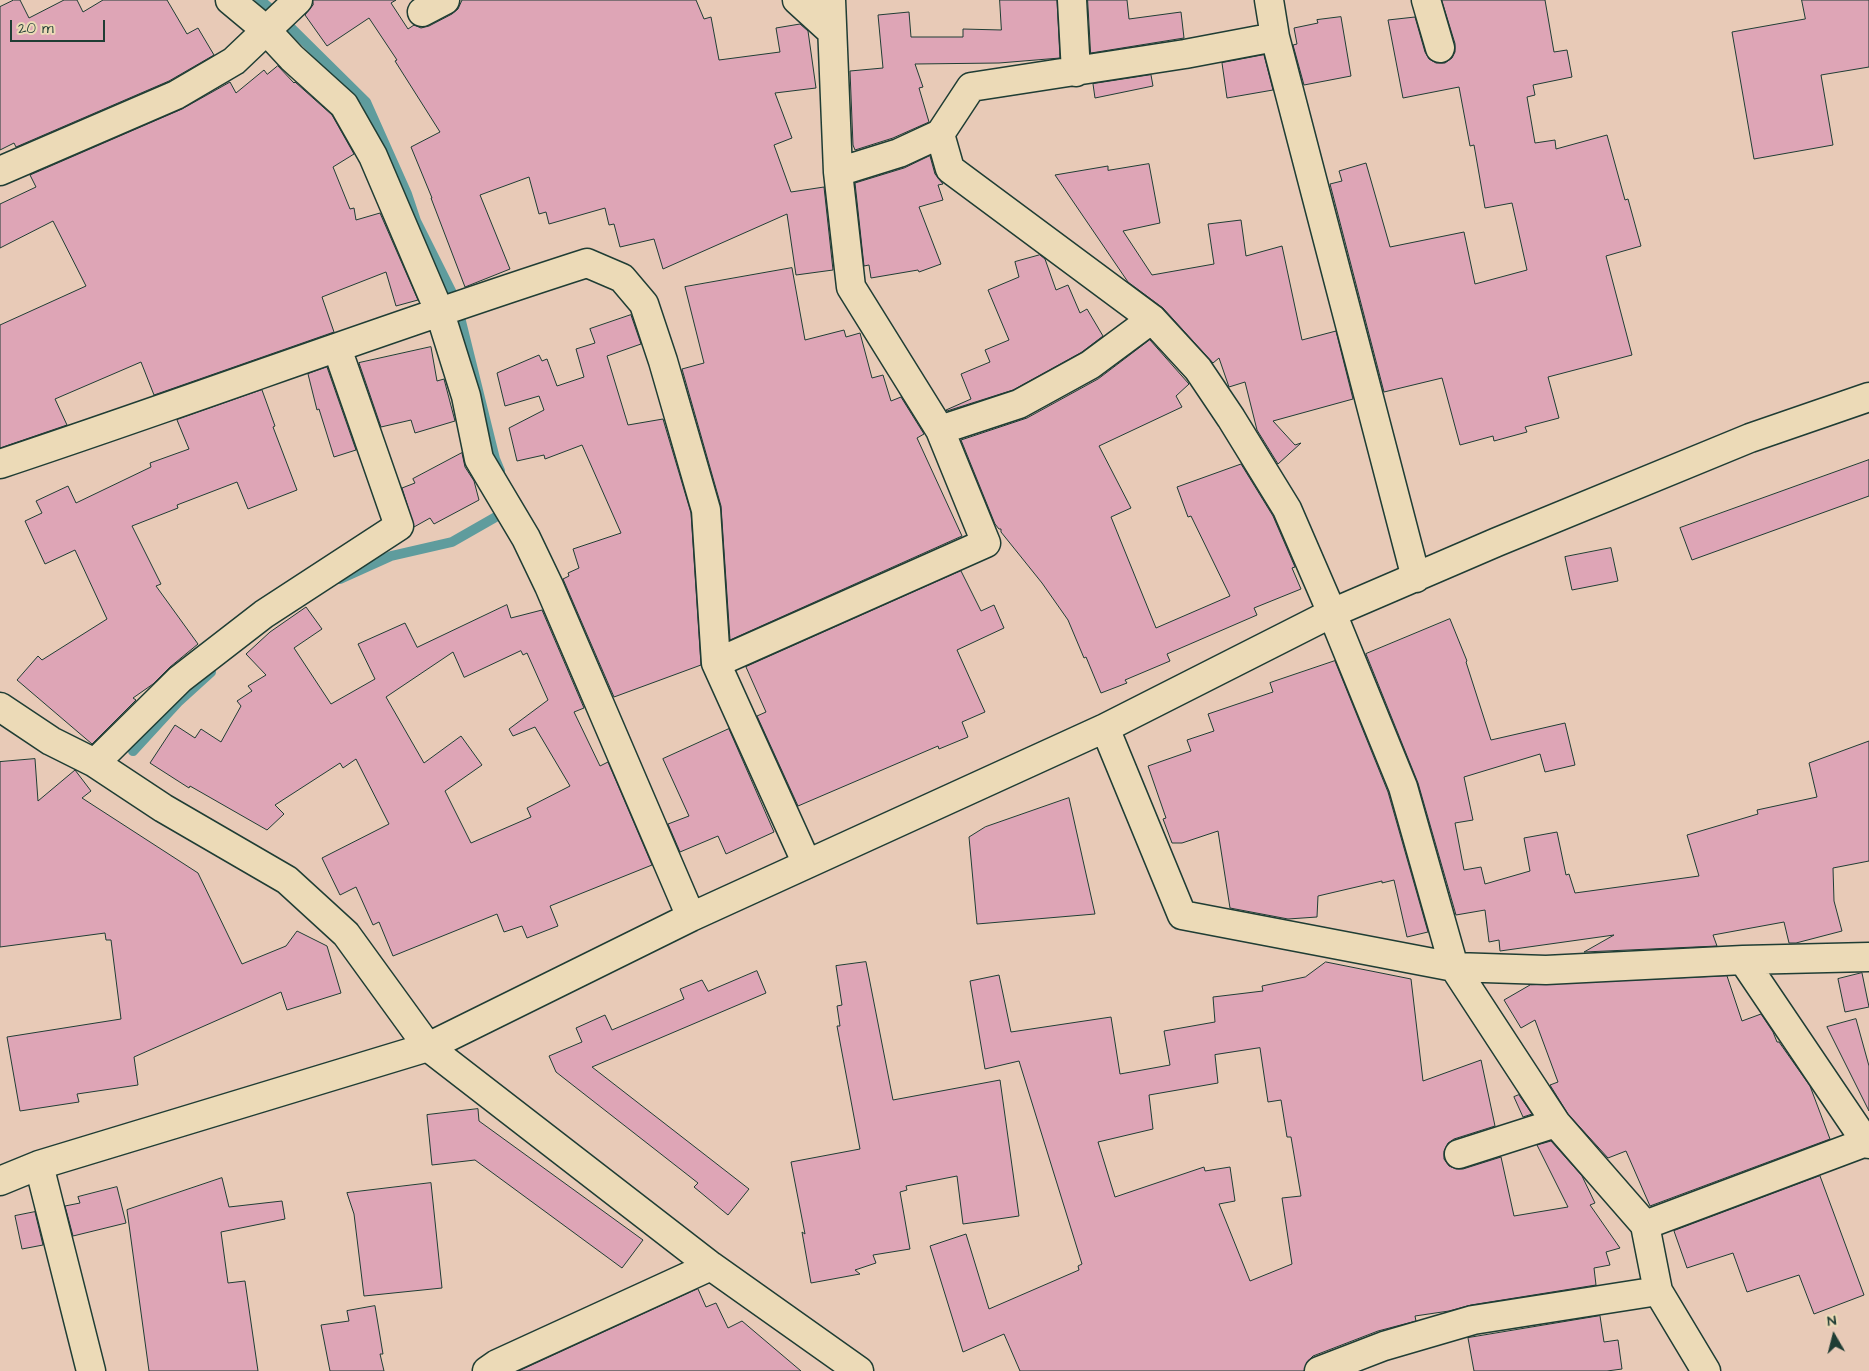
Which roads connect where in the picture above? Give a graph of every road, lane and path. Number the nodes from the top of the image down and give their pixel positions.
1 (230, 0) edge
2 (298, 0) edge
3 (797, 0) edge
4 (831, 0) edge
5 (1072, 0) edge
6 (1426, 0) edge
7 (1273, 1) edge
8 (266, 30) junction
9 (831, 31) junction
10 (1275, 37) junction
11 (1440, 48) dead end
12 (1076, 72) junction
13 (940, 134) junction
14 (0, 171) edge
15 (838, 172) junction
16 (440, 313) junction
17 (1152, 319) junction
18 (337, 348) junction
19 (1869, 381) edge
20 (1869, 397) edge
21 (940, 430) junction
22 (1750, 438) junction
23 (0, 464) edge
24 (1416, 578) junction
25 (1332, 613) junction
26 (716, 663) junction
27 (0, 707) edge
28 (1105, 728) junction
29 (95, 763) junction
30 (807, 864) junction
31 (691, 918) junction
32 (1869, 957) edge
33 (1743, 960) junction
34 (1454, 966) junction
35 (428, 1047) junction
36 (1556, 1123) junction
37 (1868, 1143) edge
38 (1458, 1154) dead end
39 (39, 1165) junction
40 (0, 1181) edge
41 (1645, 1225) junction
42 (711, 1266) junction
43 (1658, 1291) junction
44 (91, 1371) edge
45 (487, 1371) edge
46 (859, 1371) edge
47 (1319, 1371) edge
48 (1706, 1371) edge

1 - 8 street
2 - 8 street
3 - 9 street
4 - 9 street
5 - 12 street
6 - 11 street
7 - 10 street
8 - 14 street
8 - 16 street
9 - 15 street
10 - 12 street
10 - 24 street
12 - 13 street
13 - 15 street
13 - 17 street
15 - 21 street
16 - 18 street
16 - 26 street
16 - 31 street
17 - 21 street
17 - 25 street
18 - 23 street
18 - 29 street
19 - 22 street
20 - 22 street
21 - 26 street
22 - 24 street
24 - 25 street
25 - 28 street
25 - 34 street
26 - 30 street
27 - 29 street
28 - 30 street
28 - 34 street
29 - 35 street
30 - 31 street
31 - 35 street
32 - 33 street
33 - 34 street
33 - 37 street
34 - 36 street
35 - 39 street
35 - 42 street
36 - 38 street
36 - 41 street
37 - 41 street
39 - 40 street
39 - 44 street
41 - 43 street
42 - 45 street
42 - 46 street
43 - 47 street
43 - 48 street

